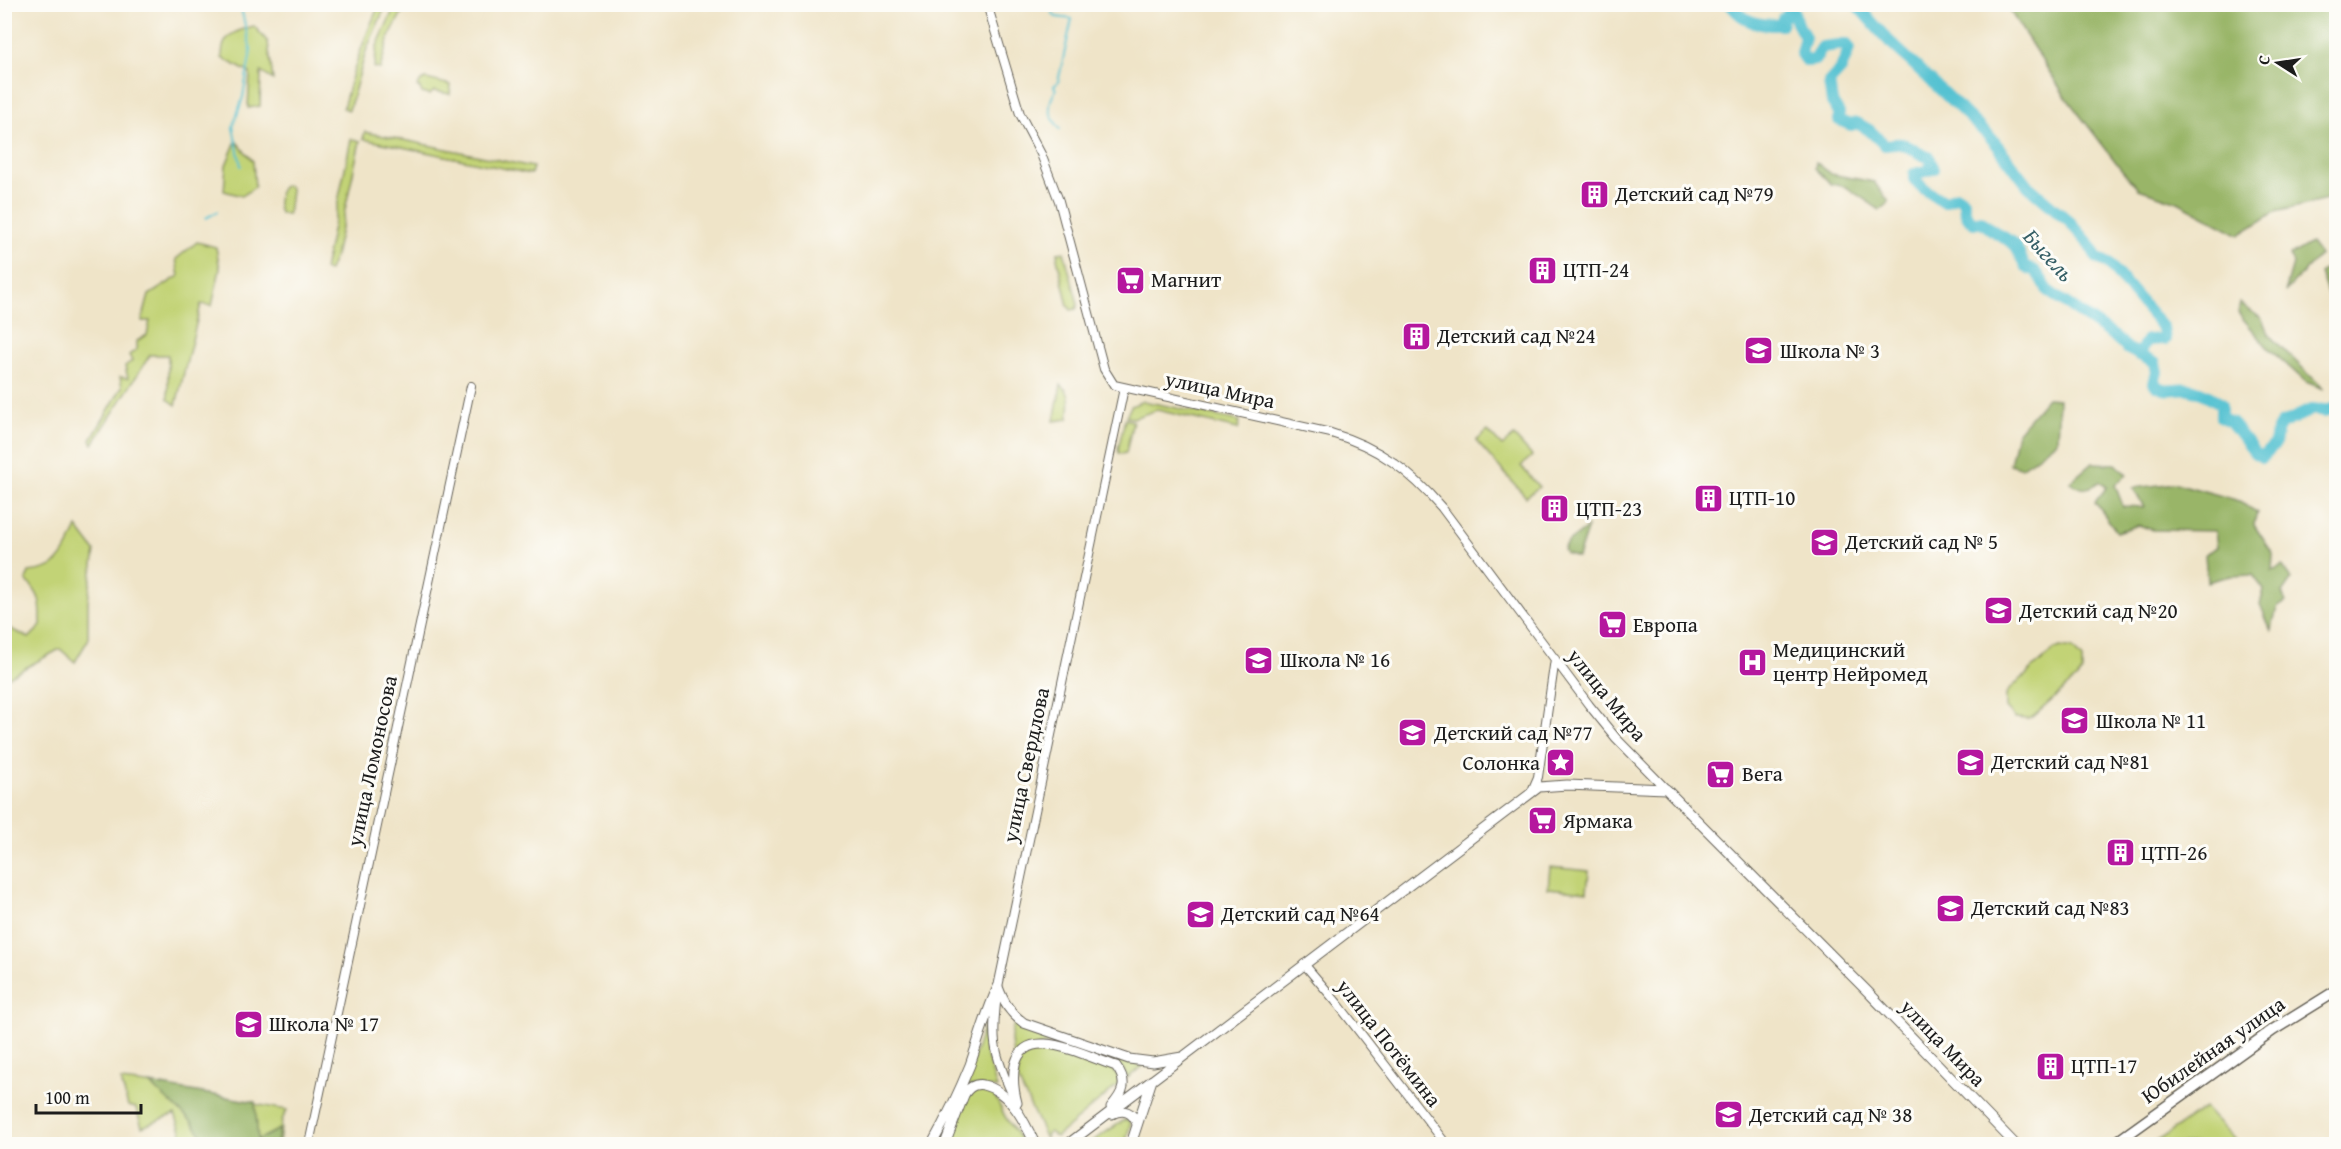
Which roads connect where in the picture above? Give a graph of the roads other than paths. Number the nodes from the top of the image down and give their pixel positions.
1 (987, 4) edge
2 (471, 386) dead end
3 (1124, 388) junction
4 (1555, 659) junction
5 (1666, 789) junction
6 (1531, 793) junction
7 (1304, 964) junction
8 (998, 987) junction
9 (2337, 991) edge
10 (1184, 1056) junction
11 (1152, 1080) junction
12 (1017, 1103) junction
13 (1099, 1121) junction
14 (1137, 1124) junction
15 (1026, 1126) junction
16 (309, 1144) edge
17 (932, 1144) edge
18 (945, 1144) edge
19 (1035, 1144) edge
20 (1068, 1144) edge
21 (1131, 1144) edge
22 (1446, 1144) edge
23 (2015, 1144) edge
24 (2114, 1144) edge

1 - 3 street, улица Мира
2 - 16 street, улица Ломоносова
3 - 4 street, улица Мира
3 - 8 street, улица Свердлова
4 - 5 street, улица Мира
4 - 6 street
5 - 6 main road
5 - 23 main road, улица Мира
6 - 7 main road
7 - 10 main road
7 - 22 street, улица Потёмина
8 - 10 main road
8 - 12 street, улица Свердлова
8 - 17 main road
9 - 24 main road, Юбилейная улица
10 - 11 main road
11 - 13 main road
11 - 14 main road
12 - 13 main road
12 - 15 street, улица Свердлова
13 - 14 main road
13 - 20 main road
14 - 21 main road
15 - 18 main road
15 - 19 main road, улица Свердлова

